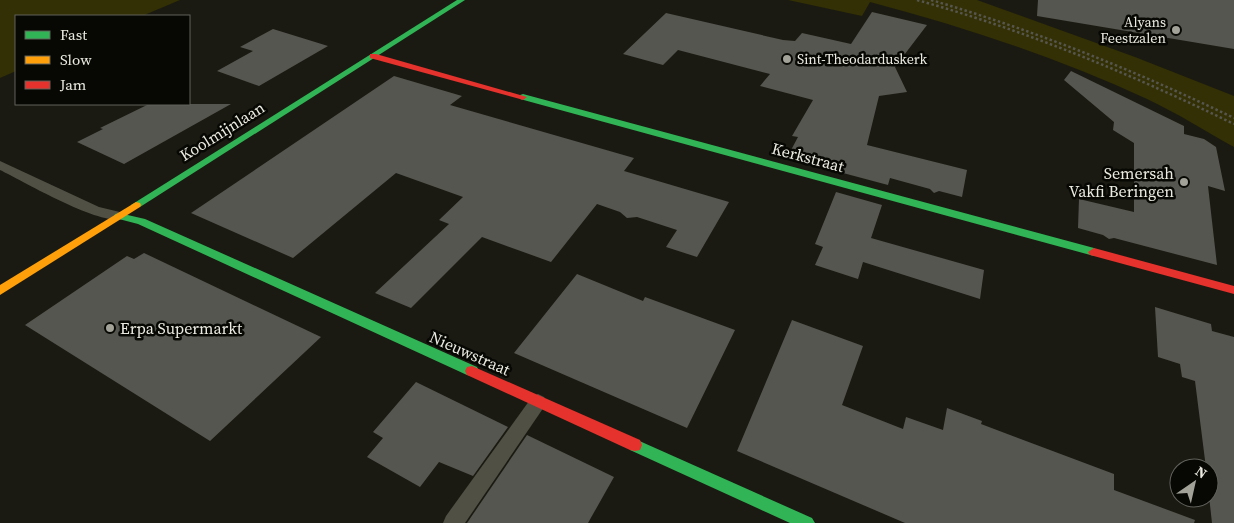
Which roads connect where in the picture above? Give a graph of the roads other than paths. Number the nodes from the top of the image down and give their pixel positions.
1 (462, 0) edge
2 (373, 56) junction
3 (0, 165) edge
4 (119, 216) junction
5 (1234, 290) edge
6 (0, 291) edge
7 (538, 402) junction
8 (453, 523) edge
9 (807, 523) edge

1 - 2 street, Koolmijnlaan
2 - 4 street, Koolmijnlaan
2 - 5 street, Kerkstraat
3 - 4 lane
4 - 6 street, Koolmijnlaan
4 - 7 street, Nieuwstraat
7 - 8 lane
7 - 9 street, Nieuwstraat

